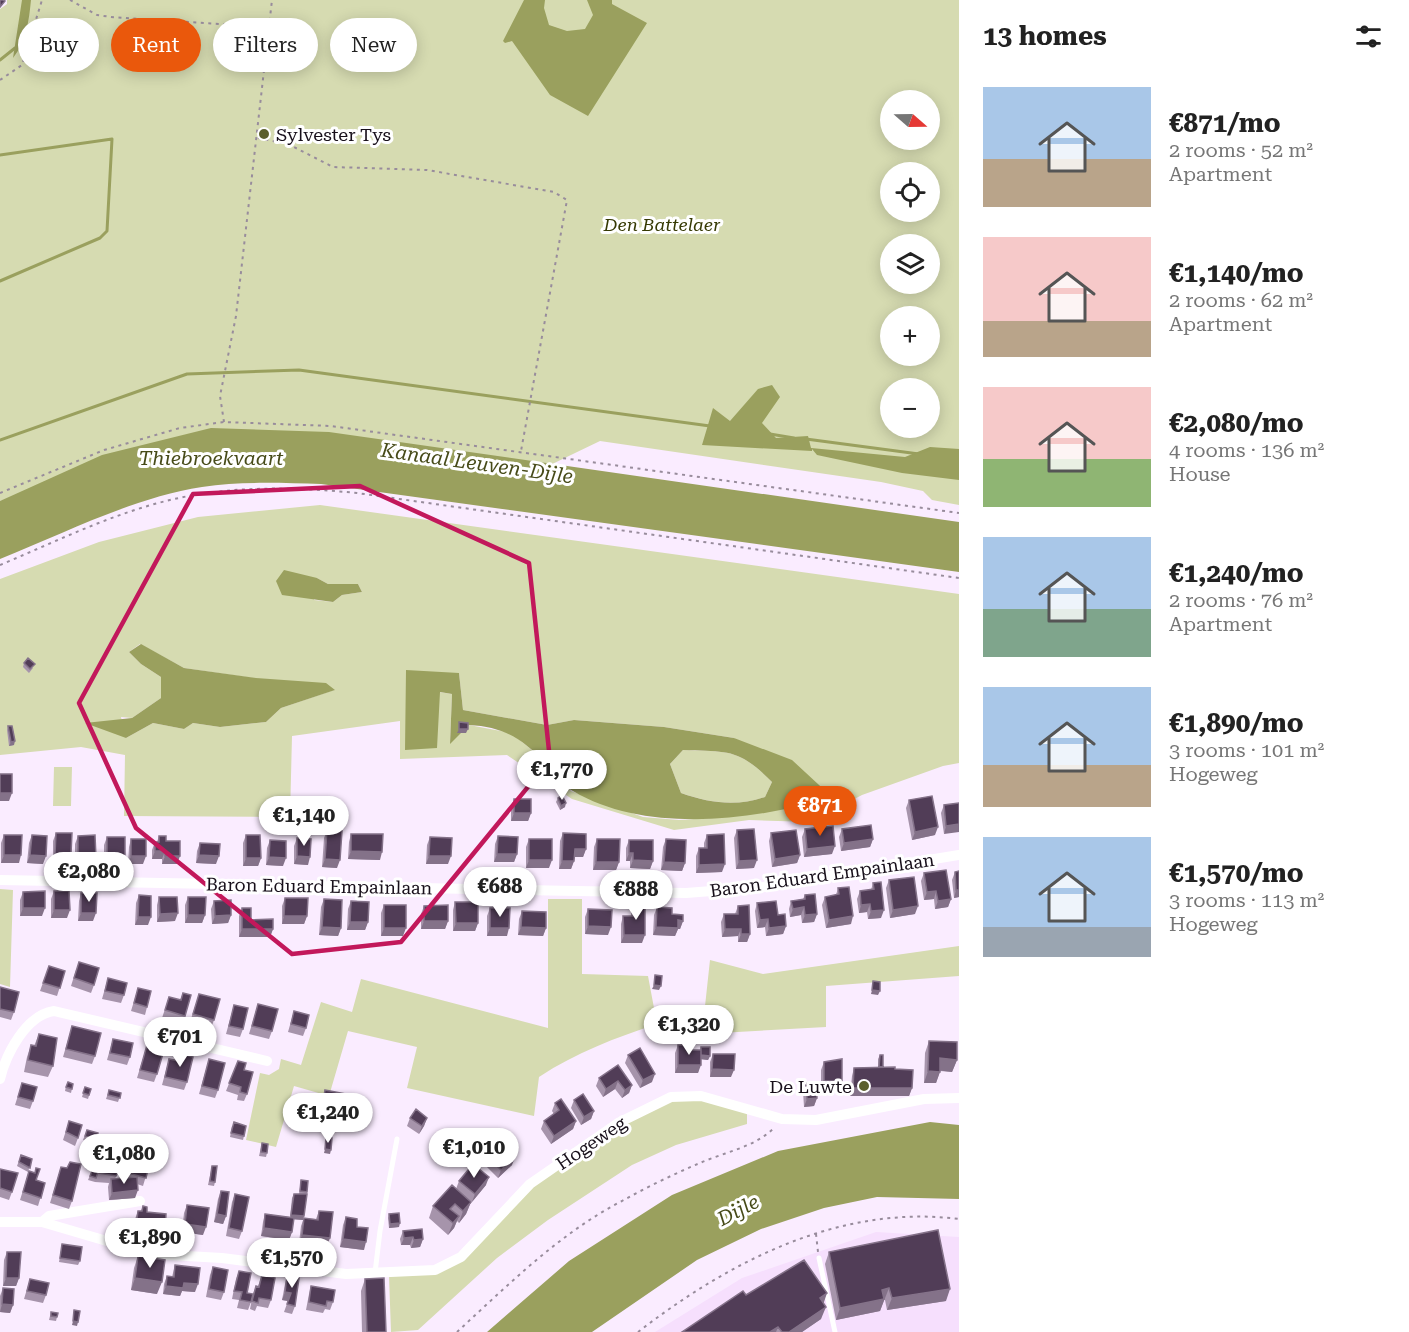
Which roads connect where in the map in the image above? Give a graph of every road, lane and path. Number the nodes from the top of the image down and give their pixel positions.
1 (42, 0) edge
2 (70, 0) edge
3 (272, 0) edge
4 (269, 18) edge
5 (213, 23) edge
6 (264, 72) edge
7 (0, 80) edge
8 (258, 138) junction
9 (224, 422) junction
10 (521, 451) junction
11 (0, 494) edge
12 (959, 513) edge
13 (0, 565) edge
14 (959, 578) edge
15 (959, 855) edge
16 (0, 880) edge
17 (267, 1061) dead end
18 (0, 1079) edge
19 (959, 1098) edge
20 (782, 1119) junction
21 (397, 1139) dead end
22 (140, 1201) dead end
23 (959, 1219) edge
24 (0, 1222) edge
25 (42, 1222) junction
26 (816, 1234) junction
27 (819, 1258) joint
28 (375, 1273) junction
29 (457, 1332) edge
30 (638, 1332) edge
31 (835, 1332) edge

1 - 7 path
2 - 5 path
3 - 4 path
6 - 8 path
8 - 9 path
8 - 10 path
9 - 10 path
9 - 11 path
10 - 12 path
13 - 14 path
15 - 16 street, Baron Eduard Empainlaan
17 - 18 street
19 - 20 street, Hogeweg
20 - 28 street, Hogeweg
20 - 29 path
21 - 28 lane
22 - 25 street, Hogeweg
23 - 26 path
24 - 25 street, Hogeweg
25 - 28 street, Hogeweg
26 - 27 path
26 - 30 path
27 - 31 lane

